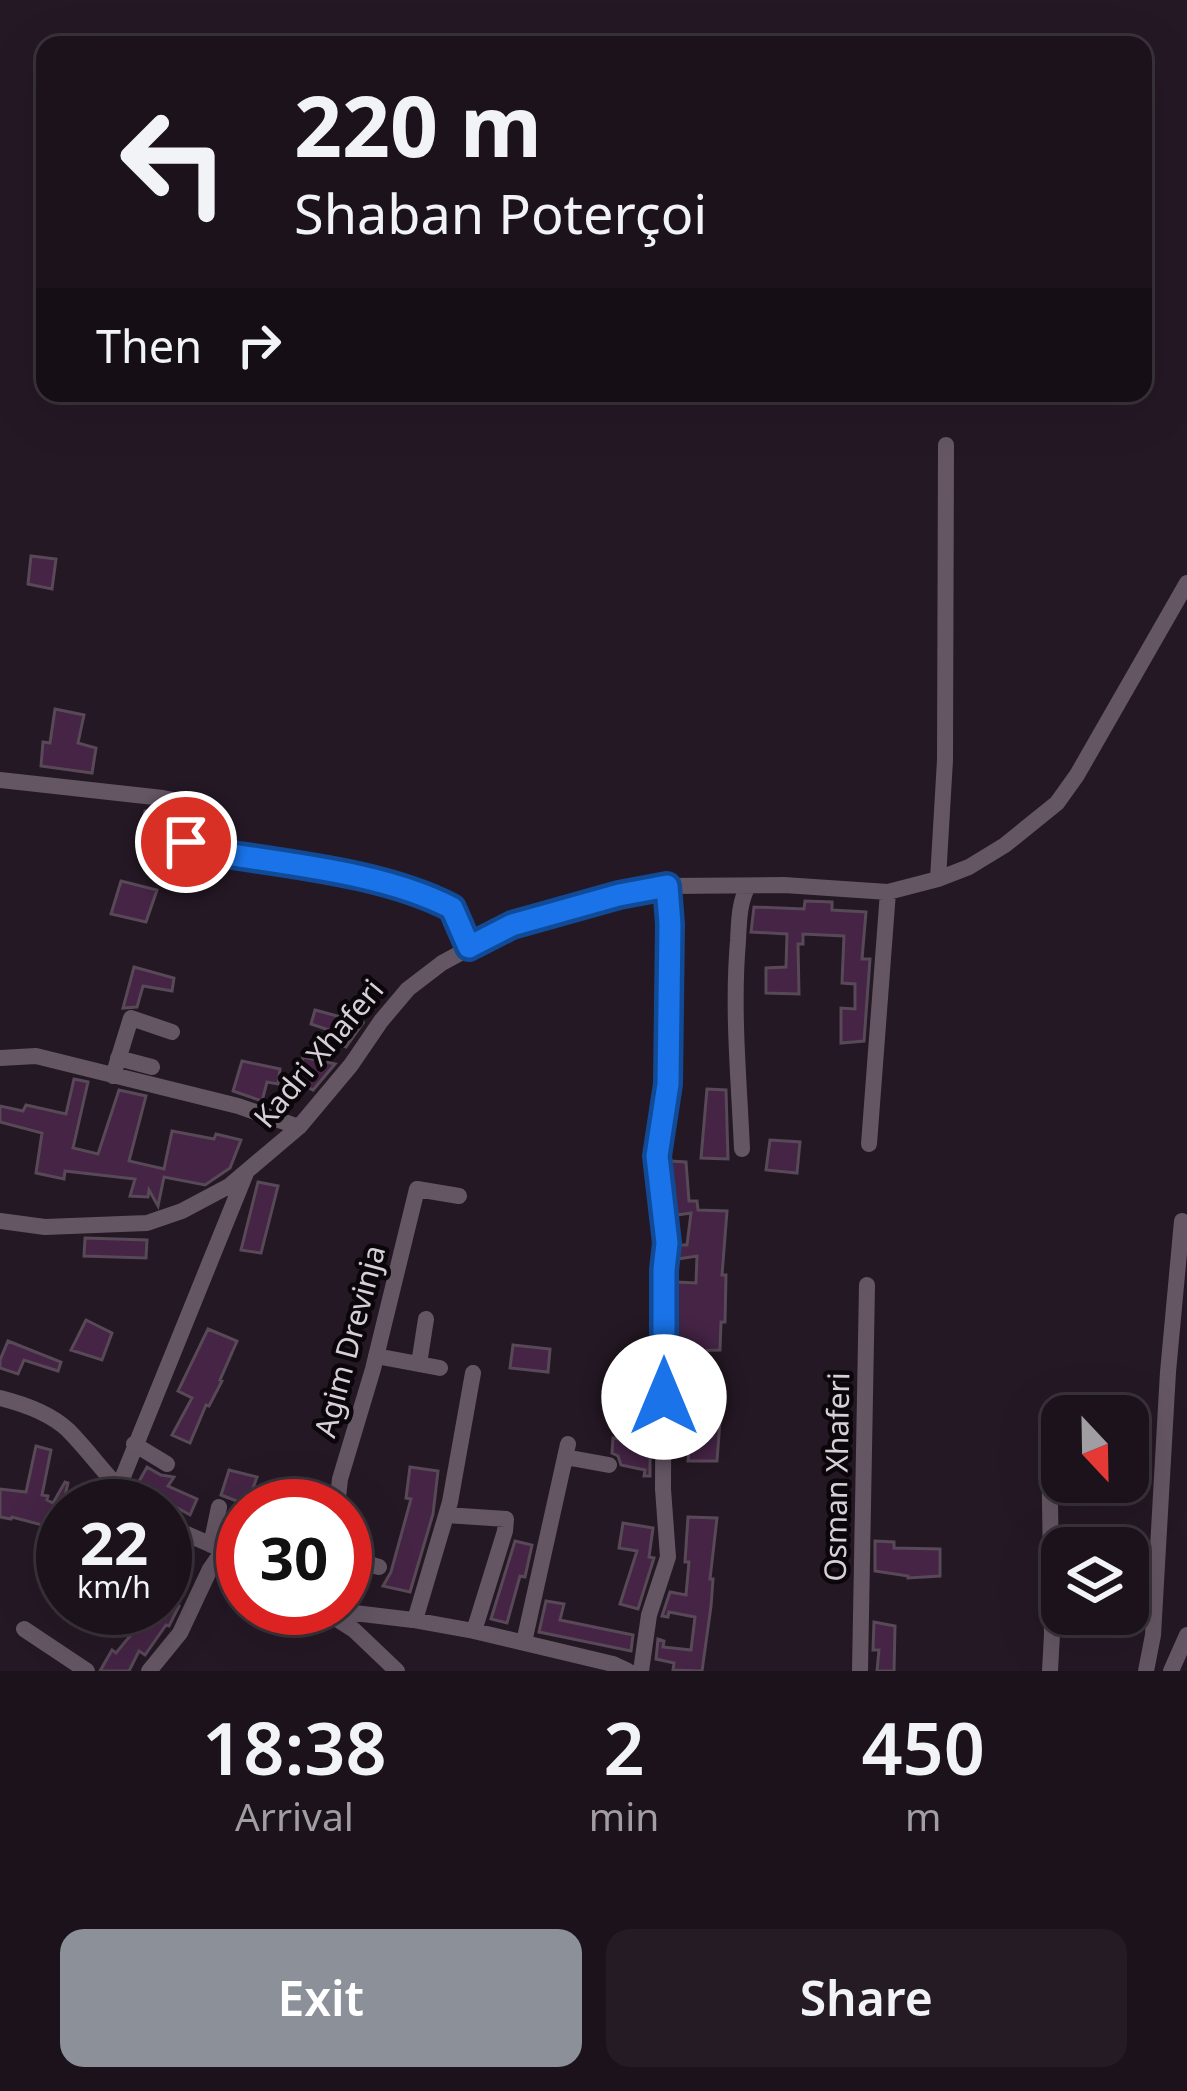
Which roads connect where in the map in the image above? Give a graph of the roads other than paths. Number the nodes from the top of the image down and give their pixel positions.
1 (946, 445) dead end
2 (1187, 583) edge
3 (0, 780) edge
4 (938, 879) junction
5 (667, 886) junction
6 (748, 886) junction
7 (888, 892) junction
8 (469, 947) junction
9 (172, 1032) dead end
10 (0, 1058) edge
11 (115, 1067) junction
12 (152, 1067) dead end
13 (298, 1127) junction
14 (869, 1144) dead end
15 (742, 1149) dead end
16 (247, 1171) junction
17 (459, 1196) dead end
18 (0, 1221) edge
19 (1183, 1222) dead end
20 (867, 1285) dead end
21 (186, 1317) junction
22 (426, 1319) dead end
23 (208, 1325) dead end
24 (376, 1356) junction
25 (419, 1364) junction
26 (440, 1368) dead end
27 (472, 1373) dead end
28 (0, 1398) edge
29 (134, 1444) junction
30 (167, 1464) dead end
31 (609, 1466) dead end
32 (109, 1479) edge
33 (122, 1479) edge
34 (340, 1479) edge
35 (1050, 1503) edge
36 (446, 1515) junction
37 (216, 1550) edge
38 (372, 1565) edge
39 (379, 1567) dead end
40 (372, 1615) edge
41 (415, 1620) junction
42 (24, 1629) dead end
43 (474, 1631) junction
44 (360, 1635) edge
45 (1187, 1635) edge
46 (524, 1642) junction
47 (87, 1671) edge
48 (149, 1671) edge
49 (397, 1671) edge
50 (628, 1671) edge
51 (641, 1671) edge
52 (860, 1671) edge
53 (1050, 1671) edge
54 (1146, 1671) edge
55 (1172, 1671) edge

1 - 4 street
2 - 4 street, Kadri Xhaferi
3 - 8 street
4 - 7 street, Kadri Xhaferi
5 - 6 street, Kadri Xhaferi
5 - 8 street, Kadri Xhaferi
5 - 51 street
6 - 7 street, Kadri Xhaferi
6 - 15 street
7 - 14 street
8 - 13 street, Kadri Xhaferi
9 - 11 street
10 - 11 street
11 - 12 street
11 - 13 street
13 - 16 street, Kadri Xhaferi
16 - 18 street, Kadri Xhaferi
16 - 21 street
17 - 24 street, Agim Drevinja
19 - 54 street
20 - 52 street, Osman Xhaferi
21 - 23 street
21 - 29 street
22 - 25 street
24 - 25 street
24 - 34 street, Agim Drevinja
25 - 26 street
27 - 36 street
28 - 32 street
29 - 30 street
29 - 33 street
31 - 46 street
35 - 53 street
36 - 41 street
36 - 43 street
37 - 48 street
38 - 39 street
40 - 41 street
41 - 43 street
42 - 47 street
43 - 46 street
44 - 49 street
45 - 55 street
46 - 50 street

